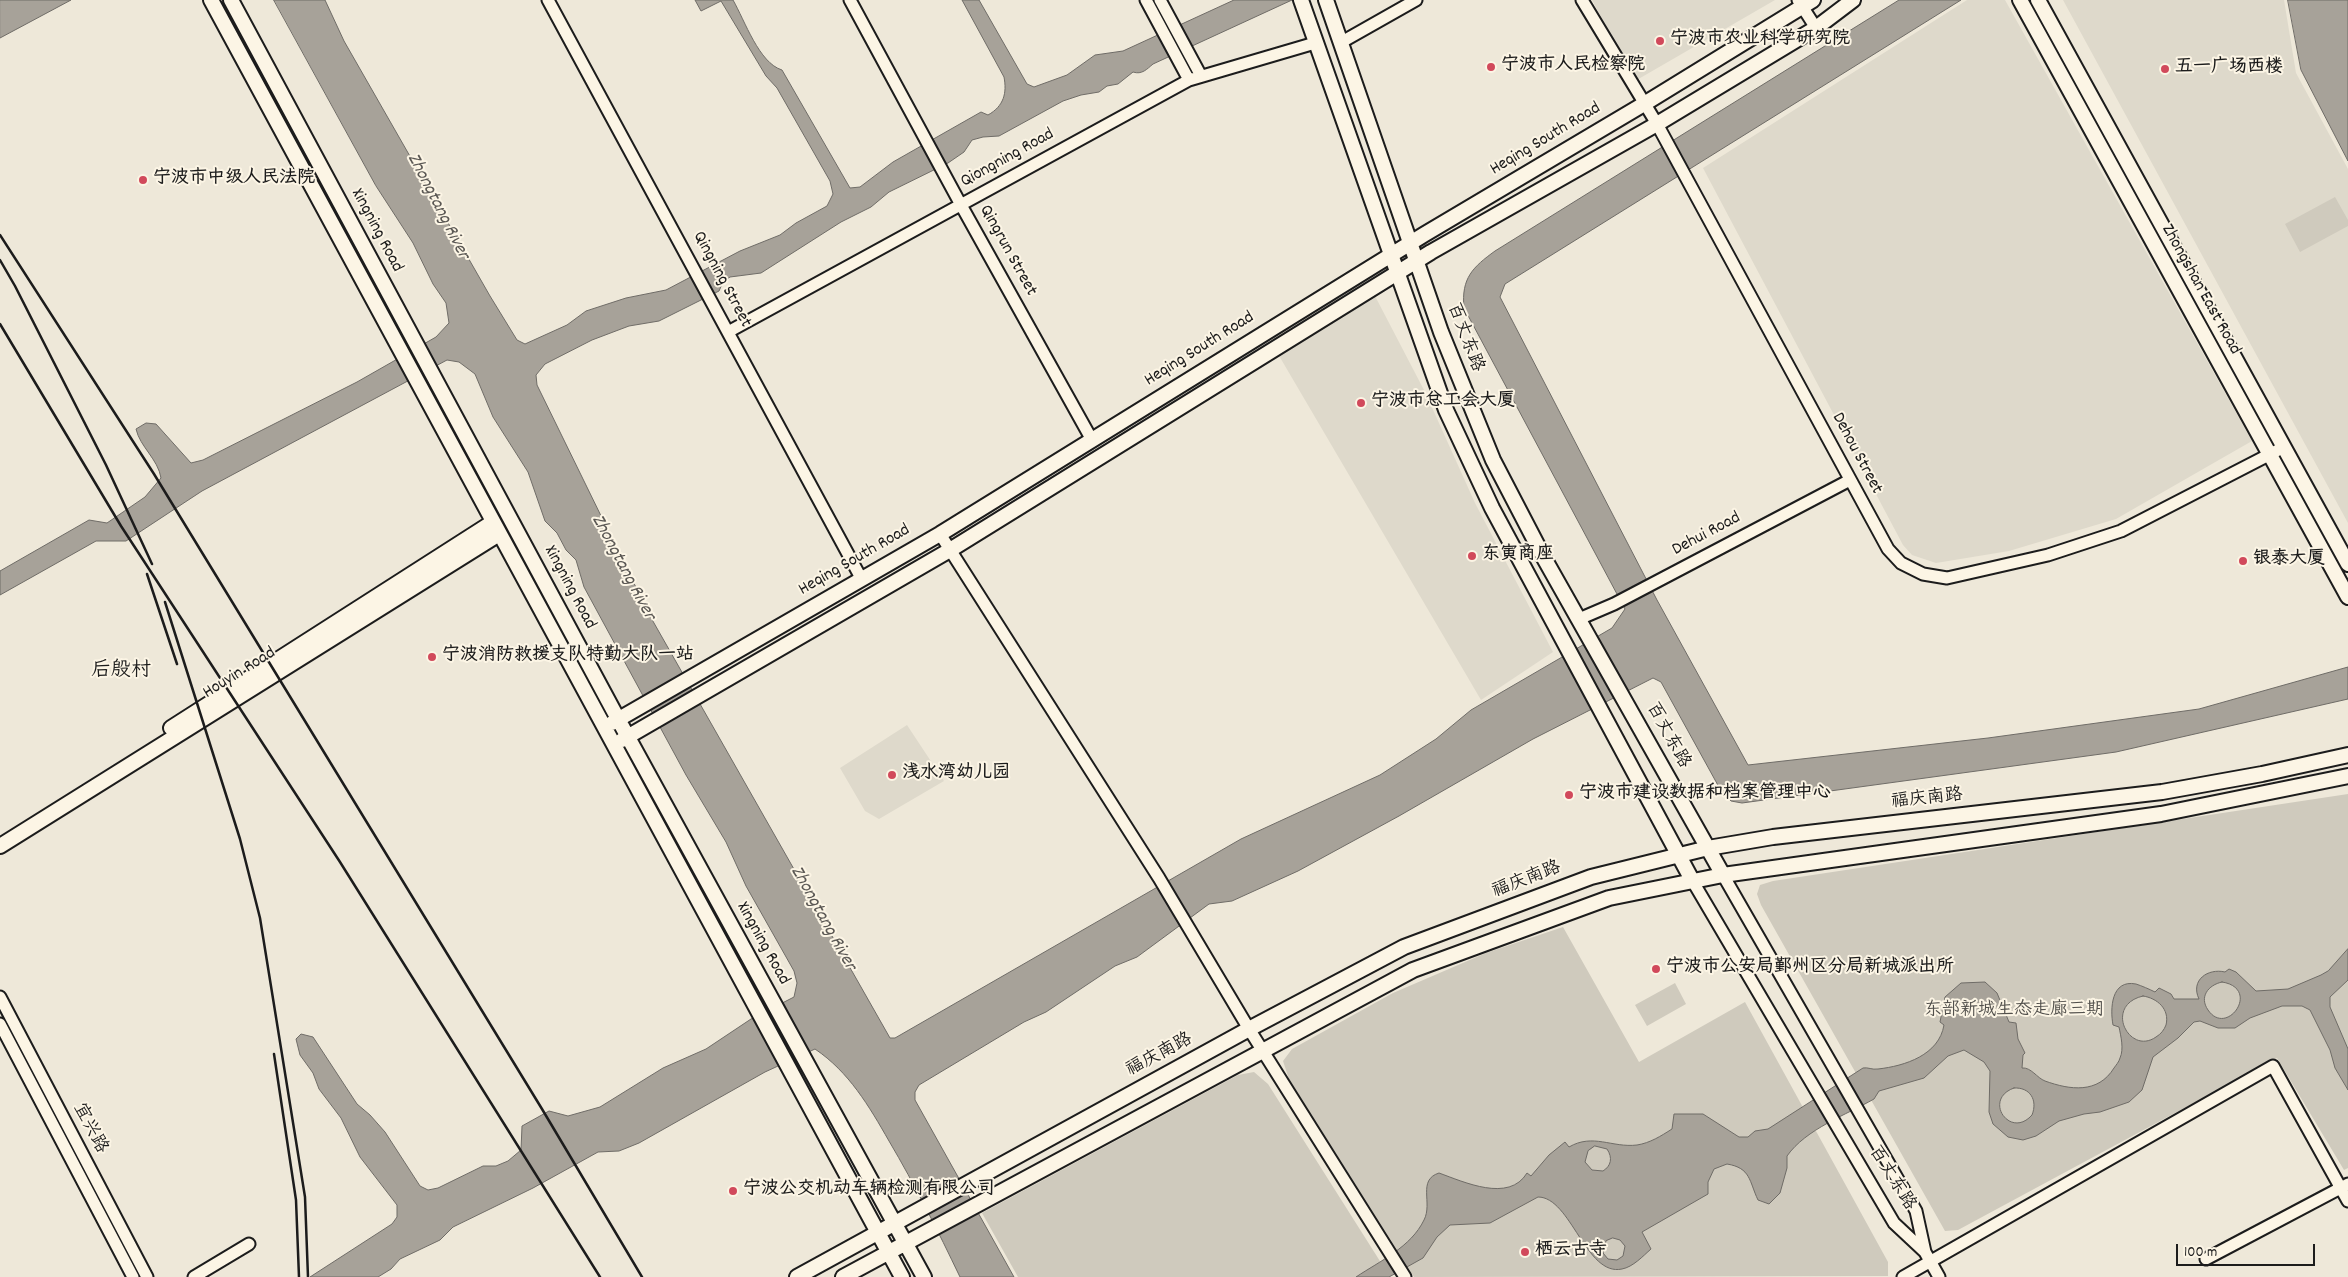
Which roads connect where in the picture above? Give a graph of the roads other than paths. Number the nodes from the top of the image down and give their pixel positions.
1 (211, 0) edge
2 (231, 0) edge
3 (548, 0) edge
4 (850, 0) edge
5 (1146, 0) edge
6 (1160, 0) edge
7 (1301, 0) edge
8 (1326, 0) edge
9 (1416, 0) edge
10 (1582, 0) edge
11 (1853, 0) edge
12 (2020, 0) edge
13 (2038, 0) edge
14 (1804, 2) edge
15 (1816, 28) junction
16 (1315, 43) junction
17 (1340, 43) junction
18 (1201, 76) junction
19 (1189, 80) junction
20 (1644, 104) junction
21 (1657, 124) junction
22 (961, 204) junction
23 (1410, 242) junction
24 (1390, 255) junction
25 (1417, 260) junction
26 (1397, 273) junction
27 (728, 332) junction
28 (1092, 440) junction
29 (2284, 447) junction
30 (2270, 454) junction
31 (1850, 480) junction
32 (496, 528) junction
33 (940, 534) junction
34 (950, 550) junction
35 (2348, 564) edge
36 (861, 578) junction
37 (2348, 597) edge
38 (1579, 619) junction
39 (618, 719) junction
40 (604, 727) junction
41 (628, 737) junction
42 (614, 745) junction
43 (2348, 755) edge
44 (2348, 776) edge
45 (0, 837) edge
46 (0, 846) edge
47 (1708, 848) junction
48 (1678, 855) junction
49 (1723, 875) junction
50 (1692, 880) junction
51 (0, 997) edge
52 (0, 1024) edge
53 (1249, 1029) junction
54 (1264, 1050) junction
55 (2344, 1186) edge
56 (2348, 1201) edge
57 (893, 1222) junction
58 (877, 1232) junction
59 (249, 1244) dead end
60 (906, 1244) junction
61 (889, 1253) junction
62 (1928, 1258) junction
63 (2206, 1259) dead end
64 (133, 1277) edge
65 (148, 1277) edge
66 (194, 1277) edge
67 (797, 1277) edge
68 (843, 1277) edge
69 (902, 1277) edge
70 (924, 1277) edge
71 (1405, 1277) edge
72 (1903, 1277) edge
73 (1939, 1277) edge

1 - 32 main road
2 - 39 main road, Xingning Road
3 - 27 street, Qingning Street
4 - 22 street, Qingrun Street
5 - 19 street
6 - 18 street
7 - 16 main road, 百丈东路
8 - 17 main road, 百丈东路
9 - 17 street
10 - 20 street, Dehou Street
11 - 15 main road
12 - 30 main road, Zhongshan East Road
13 - 29 main road, Zhongshan East Road
14 - 15 street
14 - 20 main road, Heqing South Road
15 - 21 main road
16 - 18 street, Qiongning Road
16 - 24 main road, 百丈东路
17 - 23 main road, 百丈东路
18 - 19 street, Qiongning Road
19 - 22 street, Qiongning Road
20 - 21 street, Dehou Street
20 - 23 main road, Heqing South Road
21 - 25 main road
21 - 31 street, Dehou Street
22 - 27 street, Qiongning Road
22 - 28 street, Qingrun Street
23 - 24 main road, Heqing South Road
23 - 25 main road, 百丈东路
24 - 26 main road, 百丈东路
24 - 28 main road, Heqing South Road
25 - 26 main road
25 - 38 main road, 百丈东路
26 - 34 main road
26 - 48 main road, 百丈东路
27 - 36 street, Qingning Street
28 - 33 main road, Heqing South Road
29 - 30 street, Dehou Street
29 - 35 main road, Zhongshan East Road
30 - 31 street, Dehou Street
30 - 37 main road, Zhongshan East Road
31 - 38 street, Dehui Road
32 - 40 main road
32 - 45 main road, Houyin Road
32 - 46 main road, Houyin Road
33 - 34 street
33 - 36 main road, Heqing South Road
34 - 41 main road
34 - 53 street
36 - 39 main road, Heqing South Road
38 - 47 main road, 百丈东路
39 - 40 main road, Heqing South Road
39 - 41 main road, Xingning Road
40 - 42 main road
41 - 42 main road
41 - 57 main road, Xingning Road
42 - 58 main road
43 - 47 main road, 福庆南路
44 - 49 main road
47 - 48 main road, 福庆南路
47 - 49 main road, 百丈东路
48 - 50 main road, 百丈东路
48 - 53 main road, 福庆南路
49 - 50 main road
49 - 62 street, 百丈东路
50 - 54 main road
50 - 62 street, 百丈东路
51 - 65 street, 宜兴路
52 - 64 street, 宜兴路
53 - 54 street
53 - 57 main road, 福庆南路
54 - 60 main road
54 - 71 street
55 - 56 street
55 - 62 street
55 - 63 street
57 - 58 main road, 福庆南路
57 - 60 main road, Xingning Road
58 - 61 main road
58 - 67 main road, 福庆南路
59 - 66 street
60 - 61 main road
60 - 70 main road, Xingning Road
61 - 68 main road
61 - 69 main road
62 - 72 street
62 - 73 street

